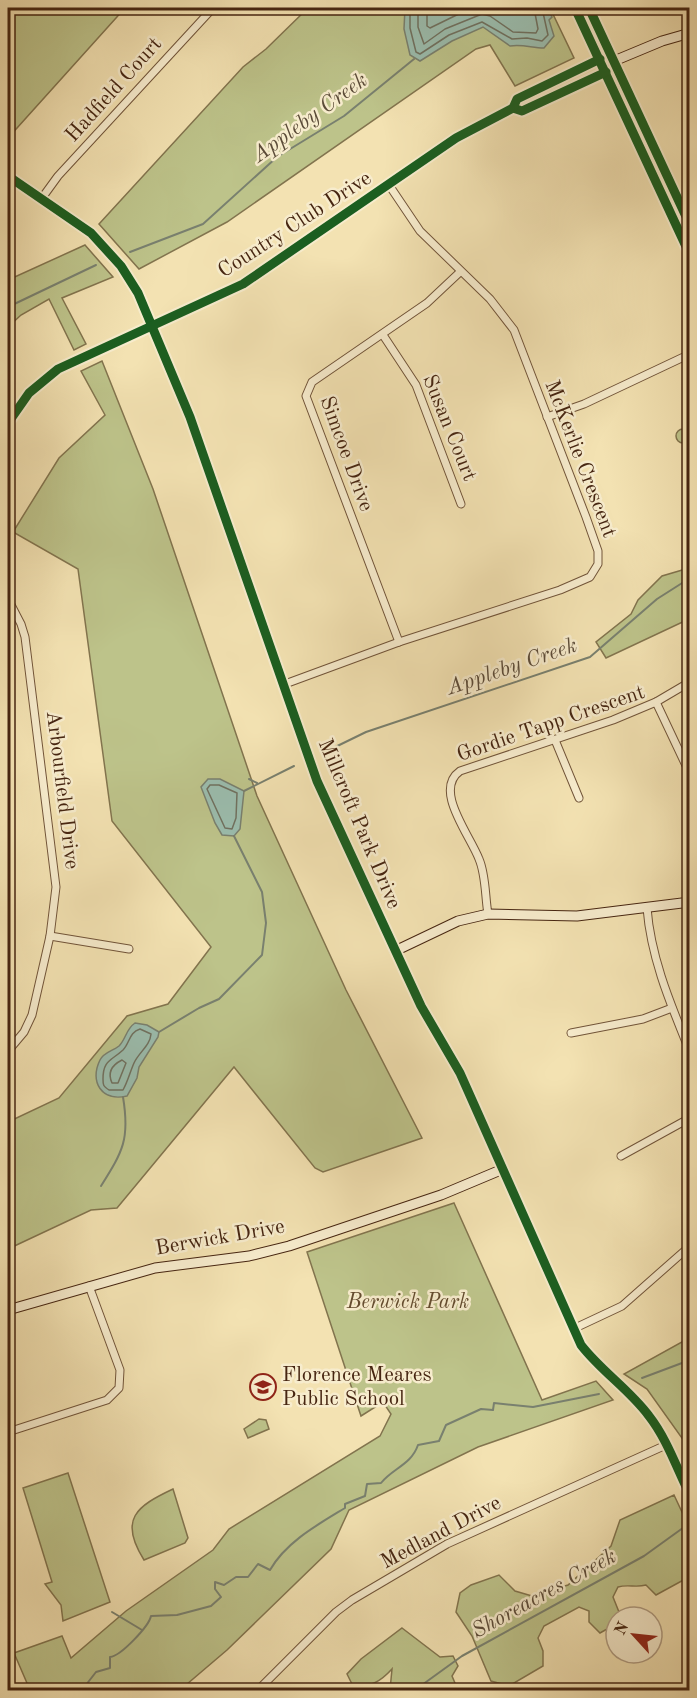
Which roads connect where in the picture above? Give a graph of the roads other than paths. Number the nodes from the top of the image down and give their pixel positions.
1 (213, 8) edge
2 (575, 8) edge
3 (589, 8) edge
4 (690, 33) edge
5 (600, 59) junction
6 (614, 61) junction
7 (606, 72) junction
8 (542, 87) junction
9 (547, 99) junction
10 (513, 108) junction
11 (8, 176) edge
12 (389, 185) junction
13 (42, 198) junction
14 (690, 225) edge
15 (690, 255) edge
16 (460, 272) junction
17 (154, 326) junction
18 (383, 335) junction
19 (690, 354) edge
20 (547, 417) junction
21 (8, 423) edge
22 (461, 504) dead end
23 (8, 599) edge
24 (399, 642) junction
25 (690, 682) edge
26 (285, 684) junction
27 (656, 702) junction
28 (555, 740) junction
29 (690, 774) edge
30 (579, 798) dead end
31 (690, 903) edge
32 (647, 908) junction
33 (488, 914) junction
34 (50, 936) junction
35 (129, 949) dead end
36 (395, 951) junction
37 (672, 1008) junction
38 (571, 1034) dead end
39 (8, 1051) edge
40 (690, 1052) edge
41 (690, 1118) edge
42 (621, 1156) dead end
43 (503, 1169) junction
44 (690, 1246) edge
45 (90, 1286) junction
46 (8, 1310) edge
47 (573, 1329) junction
48 (8, 1432) edge
49 (666, 1445) junction
50 (690, 1495) edge
51 (258, 1690) edge

1 - 13 street, Hadfield Court
2 - 5 street
3 - 6 street
4 - 6 street
5 - 6 street
5 - 7 street
5 - 8 street, Country Club Drive
6 - 7 street
6 - 14 street
7 - 9 street, Country Club Drive
7 - 15 street
8 - 9 street
8 - 10 street, Country Club Drive
9 - 10 street, Country Club Drive
10 - 12 street, Country Club Drive
11 - 13 street, Millcroft Park Drive
12 - 16 street, McKerlie Crescent
12 - 17 street, Country Club Drive
13 - 17 street, Millcroft Park Drive
16 - 18 street, Simcoe Drive
16 - 20 street, McKerlie Crescent
17 - 21 street, Country Club Drive
17 - 26 street, Millcroft Park Drive
18 - 22 street, Susan Court
18 - 24 street, Simcoe Drive
19 - 20 street
20 - 24 street, McKerlie Crescent
23 - 34 street, Arbourfield Drive
24 - 26 street, McKerlie Crescent
25 - 27 street
26 - 36 street, Millcroft Park Drive
27 - 28 street, Gordie Tapp Crescent
27 - 29 street, Gordie Tapp Crescent
28 - 30 street
28 - 33 street, Gordie Tapp Crescent
31 - 32 street
32 - 33 street
32 - 37 street
33 - 36 street
34 - 35 street
34 - 39 street, Arbourfield Drive
36 - 43 street, Millcroft Park Drive
37 - 38 street
37 - 40 street
41 - 42 street
43 - 45 street, Berwick Drive
43 - 47 street, Millcroft Park Drive
44 - 47 street
45 - 46 street, Berwick Drive
45 - 48 street
47 - 49 street, Millcroft Park Drive
49 - 50 street, Millcroft Park Drive
49 - 51 street, Medland Drive

